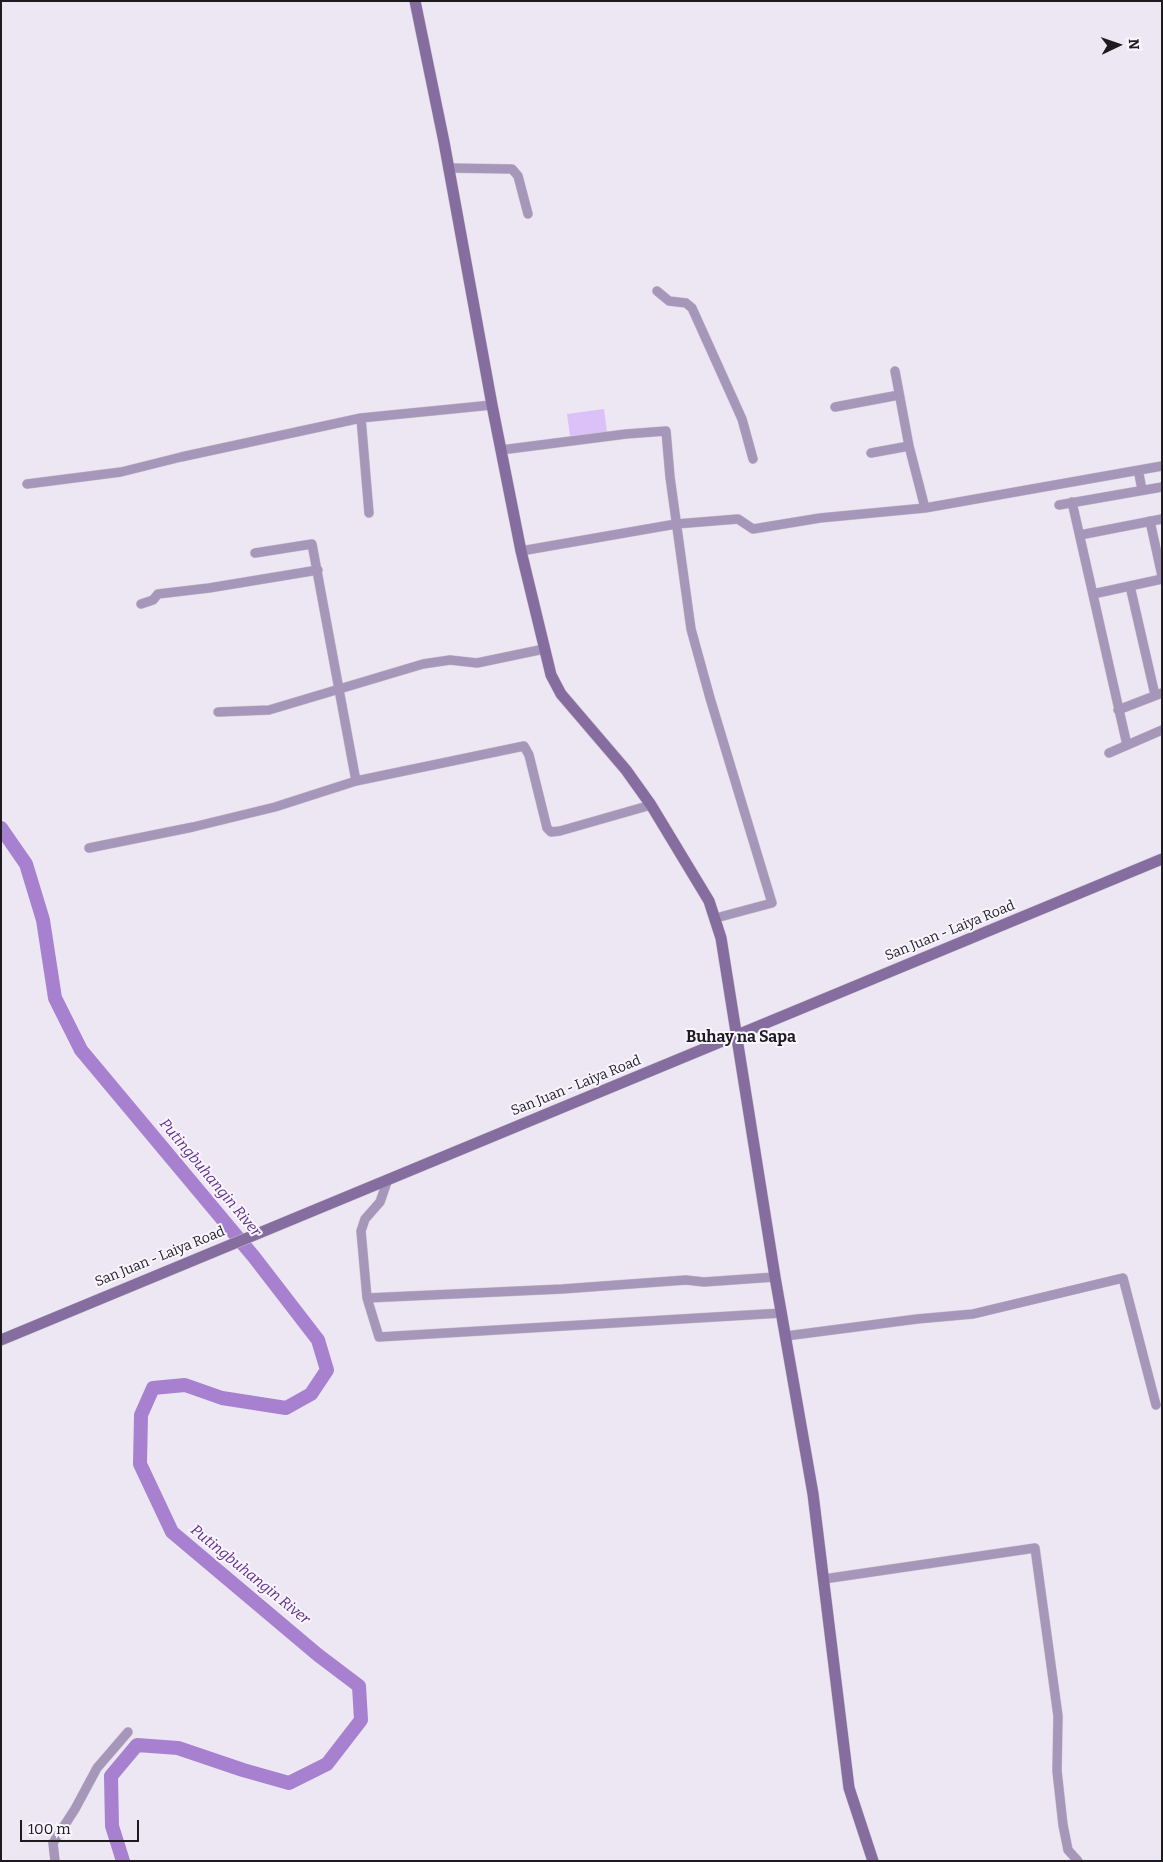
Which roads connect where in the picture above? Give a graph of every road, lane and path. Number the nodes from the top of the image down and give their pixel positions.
1 (415, 1) edge
2 (448, 168) junction
3 (528, 214) dead end
4 (657, 291) dead end
5 (895, 371) dead end
6 (899, 395) junction
7 (492, 405) junction
8 (835, 407) dead end
9 (361, 418) junction
10 (909, 446) junction
11 (501, 450) junction
12 (872, 453) dead end
13 (753, 459) dead end
14 (1162, 466) edge
15 (1139, 474) dead end
16 (27, 484) dead end
17 (1162, 487) edge
18 (1142, 490) junction
19 (1072, 502) junction
20 (1059, 505) dead end
21 (925, 508) junction
22 (369, 513) dead end
23 (1162, 519) edge
24 (1150, 521) junction
25 (676, 524) junction
26 (1080, 535) junction
27 (522, 551) junction
28 (255, 553) dead end
29 (318, 570) junction
30 (1162, 577) edge
31 (1130, 586) junction
32 (1093, 594) junction
33 (141, 604) dead end
34 (544, 649) junction
35 (340, 689) junction
36 (1158, 694) edge
37 (1118, 710) junction
38 (218, 712) dead end
39 (1162, 730) edge
40 (1127, 746) junction
41 (1109, 754) dead end
42 (356, 781) junction
43 (651, 805) junction
44 (89, 848) dead end
45 (1162, 859) edge
46 (716, 918) junction
47 (736, 1035) junction
48 (388, 1179) junction
49 (775, 1277) junction
50 (367, 1298) junction
51 (782, 1313) junction
52 (786, 1336) junction
53 (1, 1340) edge
54 (1156, 1405) dead end
55 (824, 1579) junction
56 (128, 1732) dead end
57 (55, 1861) edge
58 (873, 1861) edge
59 (1078, 1861) edge

1 - 2 street
2 - 3 street
2 - 7 street
4 - 13 street
5 - 6 street
6 - 8 street
6 - 10 street
7 - 9 street
7 - 11 street
9 - 16 street
9 - 22 street
10 - 12 street
10 - 21 street
11 - 25 street
11 - 27 street
14 - 21 street
15 - 18 street
17 - 18 street
18 - 19 street
19 - 20 street
19 - 26 street
21 - 25 street
23 - 24 street
24 - 26 street
24 - 30 street
25 - 27 street
25 - 46 street
26 - 32 street
27 - 34 street
28 - 29 street
29 - 33 street
29 - 35 street
30 - 31 street
31 - 32 street
31 - 36 street
32 - 37 street
34 - 35 street
34 - 43 street
35 - 38 street
35 - 42 street
36 - 37 street
37 - 40 street
39 - 40 street
40 - 41 street
42 - 43 street
42 - 44 street
43 - 46 street
45 - 47 street, San Juan - Laiya Road
46 - 47 street
47 - 48 street, San Juan - Laiya Road
47 - 49 street
48 - 50 street
48 - 53 street, San Juan - Laiya Road
49 - 50 street
49 - 51 street
50 - 51 street
51 - 52 street
52 - 54 street
52 - 55 street
55 - 58 street
55 - 59 street
56 - 57 street

